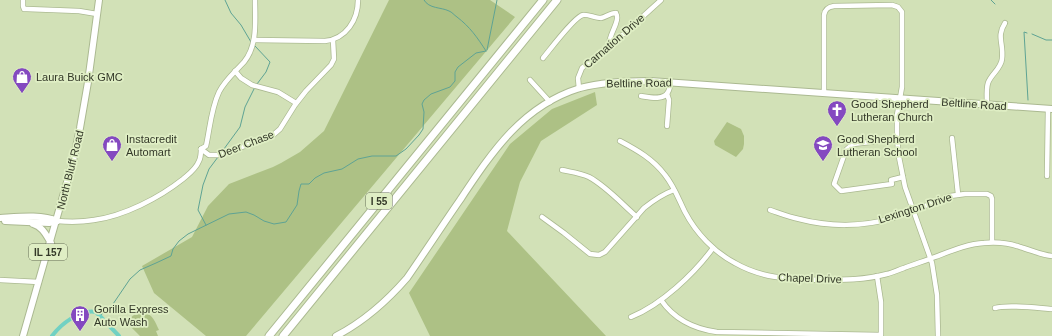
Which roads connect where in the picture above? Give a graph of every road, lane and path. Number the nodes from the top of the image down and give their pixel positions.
1 (23, 0) edge
2 (99, 0) edge
3 (255, 0) edge
4 (358, 0) edge
5 (543, 0) edge
6 (557, 0) edge
7 (661, 0) edge
8 (97, 14) junction
9 (1005, 22) dead end
10 (254, 40) junction
11 (333, 40) junction
12 (609, 46) junction
13 (543, 58) dead end
14 (235, 71) junction
15 (530, 80) dead end
16 (670, 82) junction
17 (579, 89) junction
18 (824, 93) junction
19 (667, 94) junction
20 (641, 96) dead end
21 (899, 99) junction
22 (550, 102) junction
23 (296, 103) junction
24 (987, 105) junction
25 (1050, 109) edge
26 (667, 126) dead end
27 (952, 138) dead end
28 (897, 139) junction
29 (620, 141) dead end
30 (201, 149) junction
31 (562, 170) dead end
32 (1047, 176) dead end
33 (903, 177) junction
34 (674, 190) junction
35 (958, 194) junction
36 (770, 210) dead end
37 (913, 210) junction
38 (542, 217) dead end
39 (637, 217) junction
40 (0, 218) edge
41 (0, 221) edge
42 (57, 221) junction
43 (26, 222) junction
44 (992, 242) junction
45 (51, 243) junction
46 (713, 248) junction
47 (1052, 256) edge
48 (930, 258) junction
49 (877, 276) junction
50 (0, 280) edge
51 (39, 282) junction
52 (661, 300) junction
53 (995, 308) dead end
54 (1052, 309) edge
55 (630, 317) dead end
56 (24, 336) edge
57 (269, 336) edge
58 (283, 336) edge
59 (336, 336) edge
60 (938, 336) edge

1 - 8 street
2 - 8 main road, North Bluff Road / IL 157
3 - 10 street
4 - 11 street
5 - 57 highway, I 55
6 - 58 highway, I 55
7 - 12 street, Carnation Drive
8 - 42 main road, North Bluff Road / IL 157
9 - 24 street
10 - 11 street
10 - 14 street
11 - 23 street, Deer Chase
12 - 13 street
12 - 17 street, Carnation Drive
14 - 23 street
14 - 30 street
15 - 22 street
16 - 17 main road, Beltline Road
16 - 18 main road, Beltline Road
16 - 19 street
17 - 22 main road, Beltline Road
18 - 21 main road, Beltline Road
18 - 21 street
19 - 20 street
19 - 26 street
21 - 24 main road, Beltline Road
21 - 28 street
22 - 59 main road, Beltline Road
23 - 30 street, Deer Chase
24 - 25 main road, Beltline Road
25 - 32 street
27 - 35 street
28 - 33 street
28 - 33 street
29 - 34 street, Chapel Drive
30 - 42 street
31 - 39 street
33 - 37 street
34 - 39 street
34 - 46 street, Chapel Drive
35 - 37 street, Lexington Drive
35 - 44 street, Lexington Drive
36 - 37 street, Lexington Drive
37 - 48 street
38 - 39 street
40 - 42 main road
41 - 43 main road
42 - 43 main road
42 - 45 main road, North Bluff Road / IL 157
43 - 45 main road
44 - 47 street, Chapel Drive
44 - 48 street, Chapel Drive
45 - 51 main road, North Bluff Road / IL 157
46 - 49 street, Chapel Drive
46 - 52 street
48 - 49 street, Chapel Drive
48 - 60 street
49 - 52 street
50 - 51 street
51 - 56 main road, North Bluff Road / IL 157
52 - 55 street
53 - 54 street

